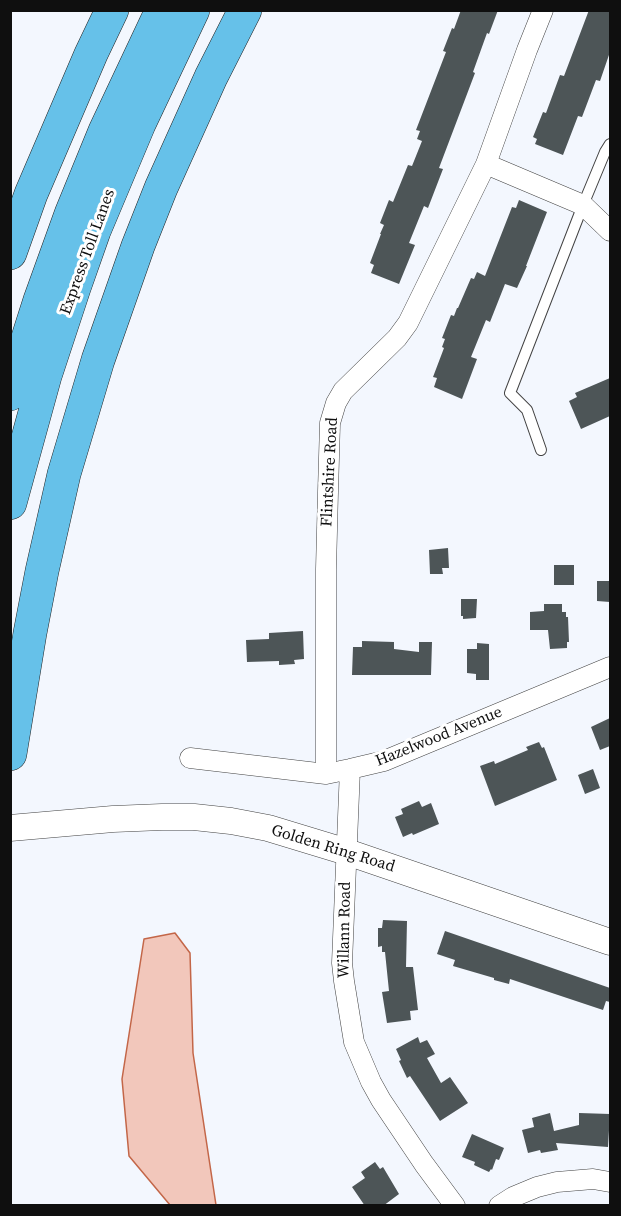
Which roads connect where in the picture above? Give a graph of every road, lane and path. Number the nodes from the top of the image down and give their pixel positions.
1 (112, 10) edge
2 (162, 10) edge
3 (193, 10) edge
4 (245, 10) edge
5 (543, 10) edge
6 (609, 152) edge
7 (486, 164) junction
8 (583, 205) junction
9 (610, 231) edge
10 (10, 253) edge
11 (10, 394) edge
12 (541, 450) dead end
13 (10, 503) edge
14 (610, 667) edge
15 (10, 754) edge
16 (190, 758) dead end
17 (350, 769) junction
18 (326, 774) junction
19 (10, 828) edge
20 (347, 852) junction
21 (610, 942) edge
22 (610, 1182) edge
23 (455, 1206) edge
24 (499, 1206) edge

1 - 10 highway
2 - 11 highway, Express Toll Lanes
3 - 13 highway, Express Toll Lanes
4 - 15 highway
5 - 7 street, Flintshire Road
6 - 8 lane
7 - 8 street
7 - 18 street, Flintshire Road
8 - 9 street
8 - 12 lane
14 - 17 street, Hazelwood Avenue
16 - 18 street, Hazelwood Avenue
17 - 18 street, Hazelwood Avenue
17 - 20 street, Willann Road
19 - 20 street, Golden Ring Road
20 - 21 street, Golden Ring Road
20 - 23 street, Willann Road
22 - 24 street

